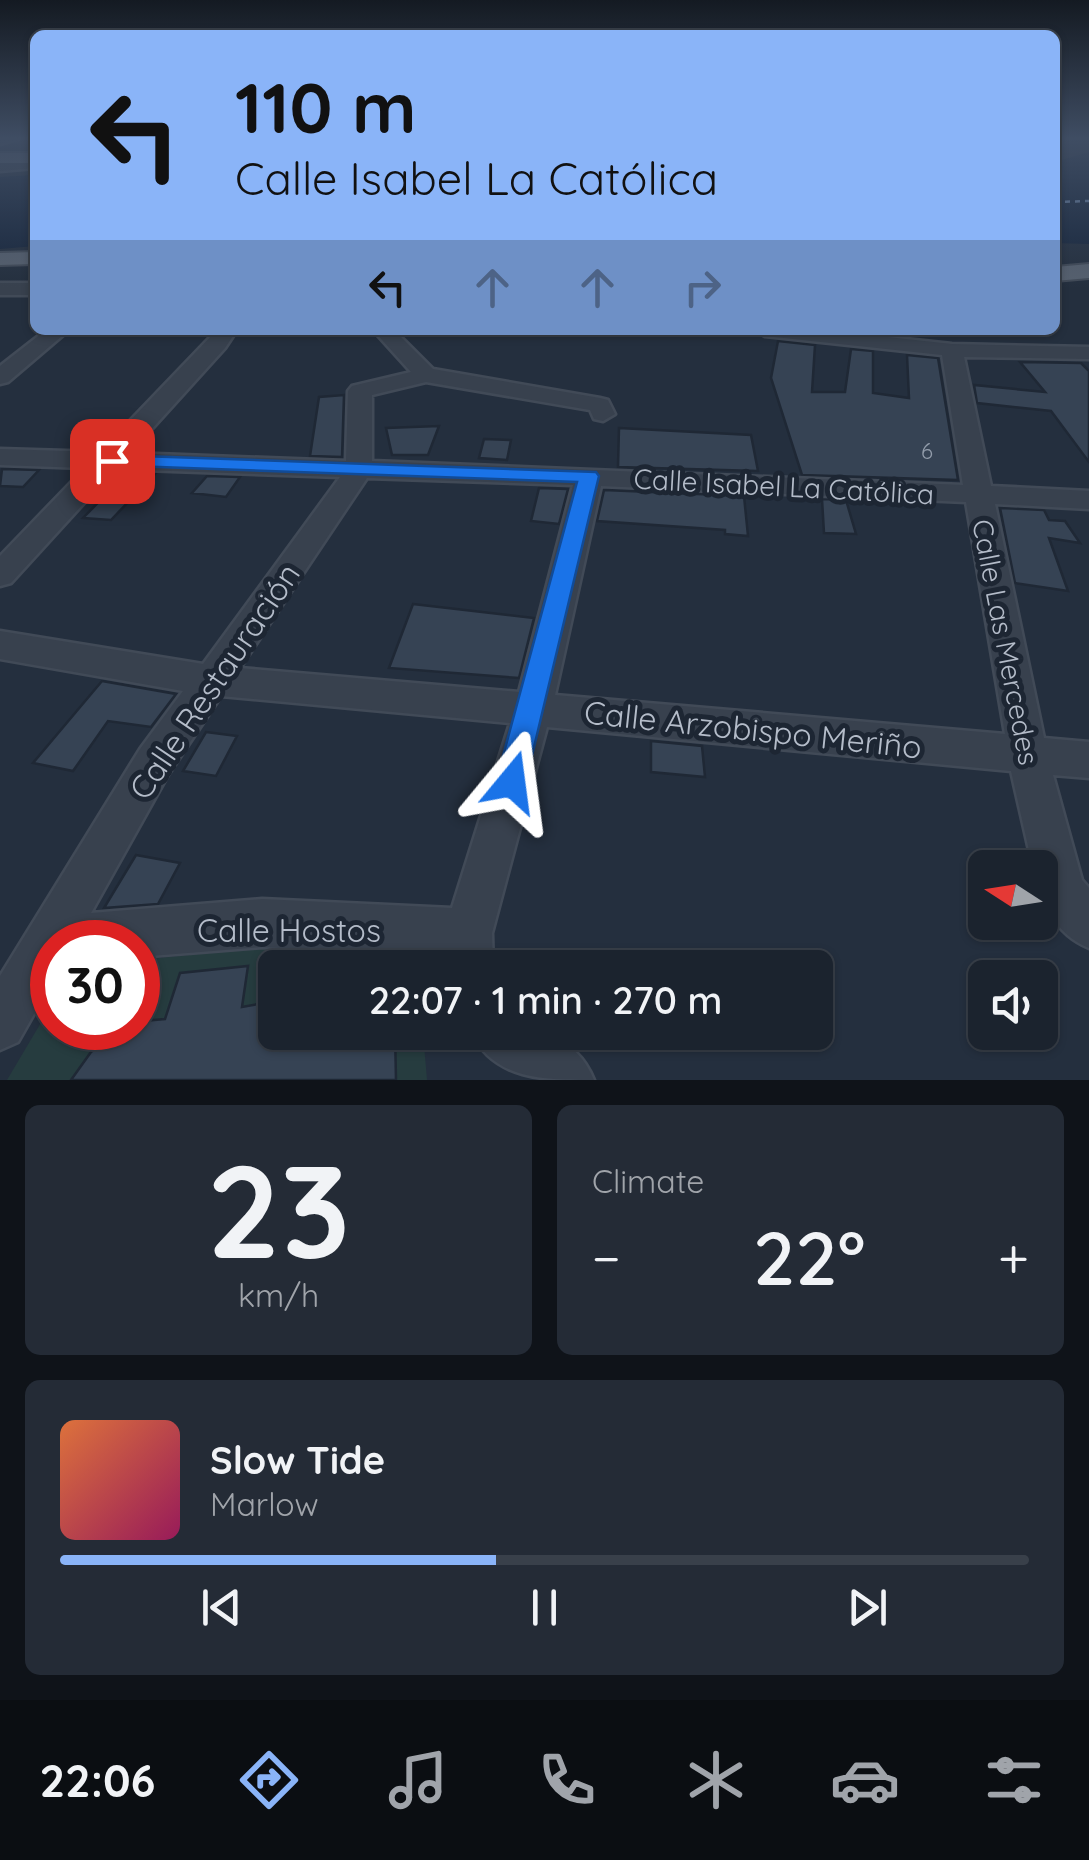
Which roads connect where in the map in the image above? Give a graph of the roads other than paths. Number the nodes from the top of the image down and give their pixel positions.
1 (30, 260) edge
2 (0, 262) edge
3 (1089, 271) edge
4 (1060, 277) edge
5 (1060, 278) edge
6 (1089, 279) edge
7 (0, 289) edge
8 (30, 289) edge
9 (53, 335) edge
10 (224, 335) edge
11 (387, 335) edge
12 (812, 335) edge
13 (952, 350) junction
14 (1089, 353) edge
15 (426, 375) junction
16 (0, 377) edge
17 (602, 414) dead end
18 (0, 457) edge
19 (112, 461) junction
20 (359, 470) junction
21 (588, 476) junction
22 (977, 496) junction
23 (1089, 500) edge
24 (0, 575) edge
25 (0, 645) edge
26 (210, 680) junction
27 (534, 707) junction
28 (1028, 756) junction
29 (1089, 760) edge
30 (62, 920) edge
31 (1089, 924) edge
32 (160, 932) edge
33 (468, 950) edge
34 (30, 974) edge
35 (0, 1024) edge
36 (521, 1050) edge
37 (567, 1080) edge

1 - 2 main road
3 - 4 main road
5 - 6 main road
7 - 8 street
9 - 16 street
10 - 19 street
11 - 15 street
12 - 13 street
13 - 14 street
13 - 22 street, Calle Las Mercedes
15 - 17 street
15 - 20 street
18 - 19 street, Calle Isabel La Católica
19 - 20 street, Calle Isabel La Católica
19 - 24 street
20 - 21 street, Calle Isabel La Católica
20 - 26 street, Calle Restauración
21 - 22 street, Calle Isabel La Católica
21 - 27 street
22 - 23 street, Calle Isabel La Católica
22 - 28 street, Calle Las Mercedes
25 - 26 street, Calle Arzobispo Meriño
26 - 27 street, Calle Arzobispo Meriño
26 - 30 street, Calle Restauración
27 - 28 street, Calle Arzobispo Meriño
27 - 33 street
28 - 29 street, Calle Arzobispo Meriño
28 - 31 street, Calle Las Mercedes
32 - 33 street, Calle Hostos
34 - 35 street, Calle Restauración
36 - 37 street

